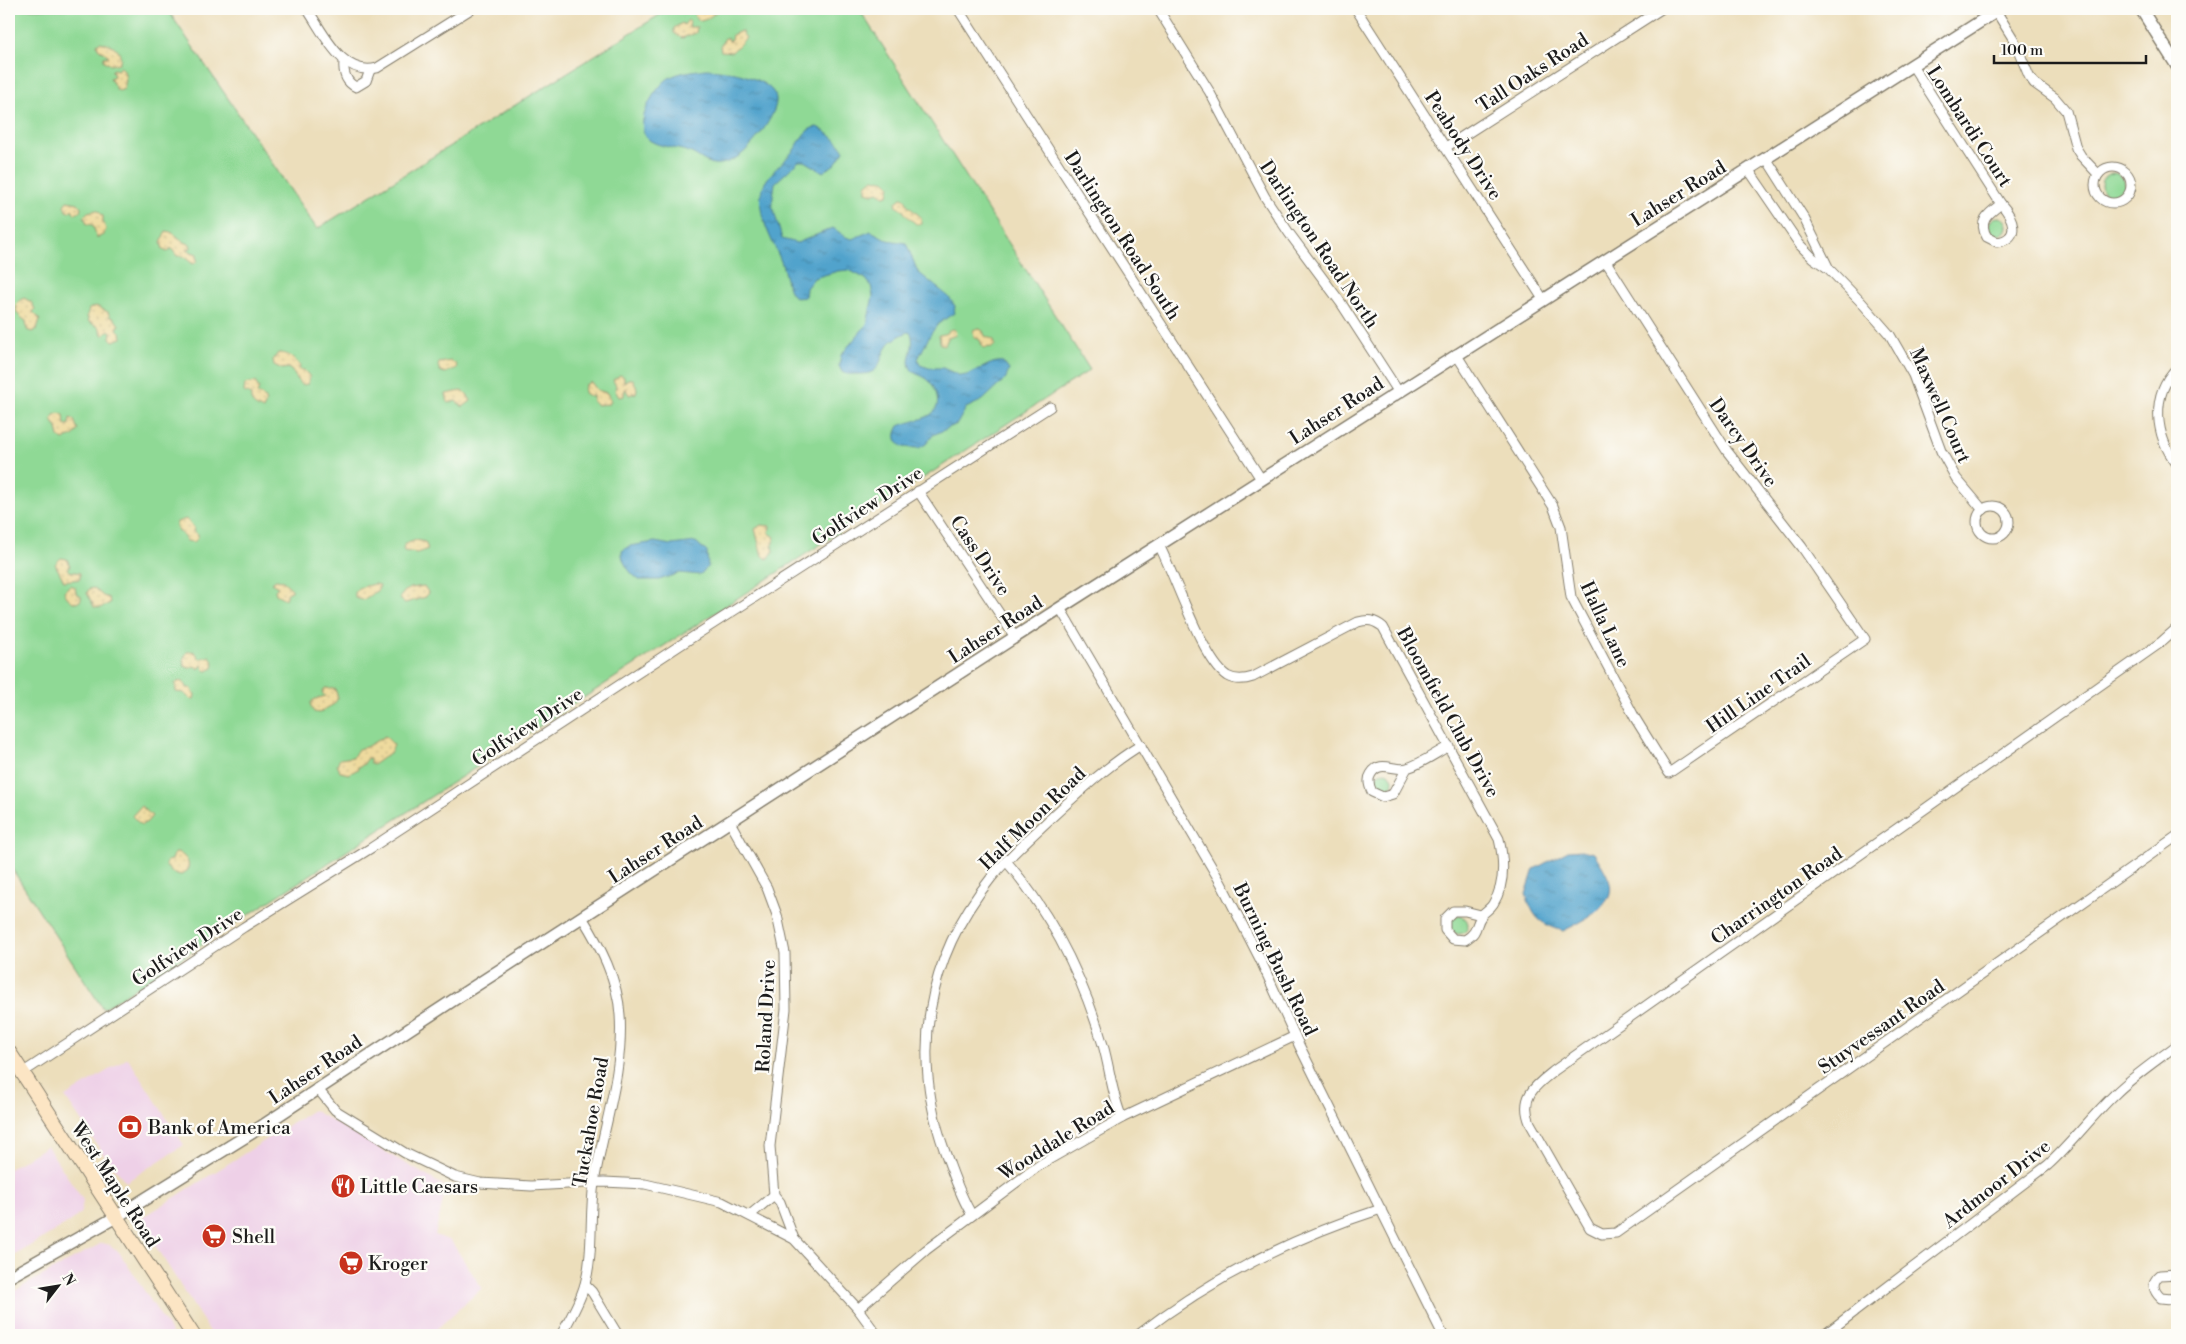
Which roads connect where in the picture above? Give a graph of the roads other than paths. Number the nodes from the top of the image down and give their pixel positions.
1 (307, 9) edge
2 (471, 9) edge
3 (958, 9) edge
4 (1158, 9) edge
5 (1356, 9) edge
6 (1660, 9) edge
7 (2141, 9) edge
8 (1998, 10) edge
9 (344, 61) junction
10 (1912, 65) junction
11 (2177, 66) edge
12 (370, 70) junction
13 (1446, 147) junction
14 (1766, 158) junction
15 (1748, 169) junction
16 (2098, 174) junction
17 (2001, 204) dead end
18 (1605, 260) junction
19 (1829, 269) junction
20 (1543, 298) junction
21 (1456, 354) junction
22 (2177, 368) edge
23 (1398, 391) junction
24 (1050, 407) dead end
25 (2177, 464) edge
26 (1261, 479) junction
27 (918, 491) junction
28 (1983, 510) dead end
29 (1159, 545) junction
30 (1060, 608) junction
31 (2177, 628) edge
32 (1015, 637) junction
33 (1865, 638) joint
34 (1141, 745) junction
35 (1449, 746) junction
36 (1407, 768) junction
37 (1669, 773) joint
38 (730, 822) junction
39 (2177, 836) edge
40 (1006, 861) junction
41 (1481, 915) dead end
42 (582, 917) junction
43 (1295, 1036) junction
44 (2177, 1045) edge
45 (9, 1052) edge
46 (22, 1073) junction
47 (317, 1088) junction
48 (1122, 1118) junction
49 (594, 1183) junction
50 (774, 1195) junction
51 (1381, 1209) junction
52 (750, 1215) junction
53 (972, 1215) junction
54 (116, 1217) junction
55 (1602, 1234) joint
56 (794, 1239) junction
57 (2177, 1274) edge
58 (9, 1278) edge
59 (585, 1285) junction
60 (2177, 1295) edge
61 (858, 1309) junction
62 (193, 1335) edge
63 (561, 1335) edge
64 (618, 1335) edge
65 (877, 1335) edge
66 (1138, 1335) edge
67 (1443, 1335) edge
68 (1824, 1335) edge

1 - 9 street
2 - 12 street
3 - 26 street, Darlington Road South
4 - 23 street, Darlington Road North
5 - 13 street, Peabody Drive
6 - 13 street, Tall Oaks Road
7 - 11 street
8 - 10 street, Lahser Road
8 - 16 street
9 - 12 street
9 - 12 street
10 - 14 street, Lahser Road
10 - 17 street, Lombardi Court
13 - 20 street, Peabody Drive
14 - 15 street, Lahser Road
14 - 19 street, Maxwell Court
15 - 18 street, Lahser Road
15 - 19 street, Maxwell Court
16 - 16 street
18 - 20 street, Lahser Road
18 - 33 street, Darcy Drive
19 - 28 street, Maxwell Court
20 - 21 street, Lahser Road
21 - 23 street, Lahser Road
21 - 37 street, Halla Lane
22 - 25 street
23 - 26 street, Lahser Road
24 - 27 street, Golfview Drive
26 - 29 street, Lahser Road
27 - 32 street, Cass Drive
27 - 46 street, Golfview Drive
29 - 30 street, Lahser Road
29 - 35 street, Bloomfield Club Drive
30 - 32 street, Lahser Road
30 - 34 street, Burning Bush Road
31 - 55 street, Charrington Road
32 - 38 street, Lahser Road
33 - 37 street, Hill Line Trail
34 - 40 street, Half Moon Road
34 - 43 street, Burning Bush Road
35 - 36 street
35 - 41 street, Bloomfield Club Drive
36 - 36 street
38 - 42 street, Lahser Road
38 - 50 street, Roland Drive
39 - 55 street, Stuyvessant Road
40 - 48 street
40 - 53 street, Half Moon Road
42 - 47 street, Lahser Road
42 - 49 street, Tuckahoe Road
43 - 48 street, Wooddale Road
43 - 51 street, Burning Bush Road
44 - 68 street, Ardmoor Drive
45 - 46 main road, West Maple Road
46 - 54 main road, West Maple Road
47 - 49 street
47 - 54 street, Lahser Road
48 - 53 street, Wooddale Road
49 - 52 street
49 - 59 street, Tuckahoe Road
50 - 52 street
50 - 56 street, Roland Drive
51 - 66 street
51 - 67 street, Burning Bush Road
52 - 56 street
53 - 61 street, Wooddale Road
54 - 58 street, Lahser Road
54 - 62 main road, West Maple Road
56 - 61 street
57 - 60 street
59 - 63 street, Tuckahoe Road
59 - 64 street
61 - 65 street

